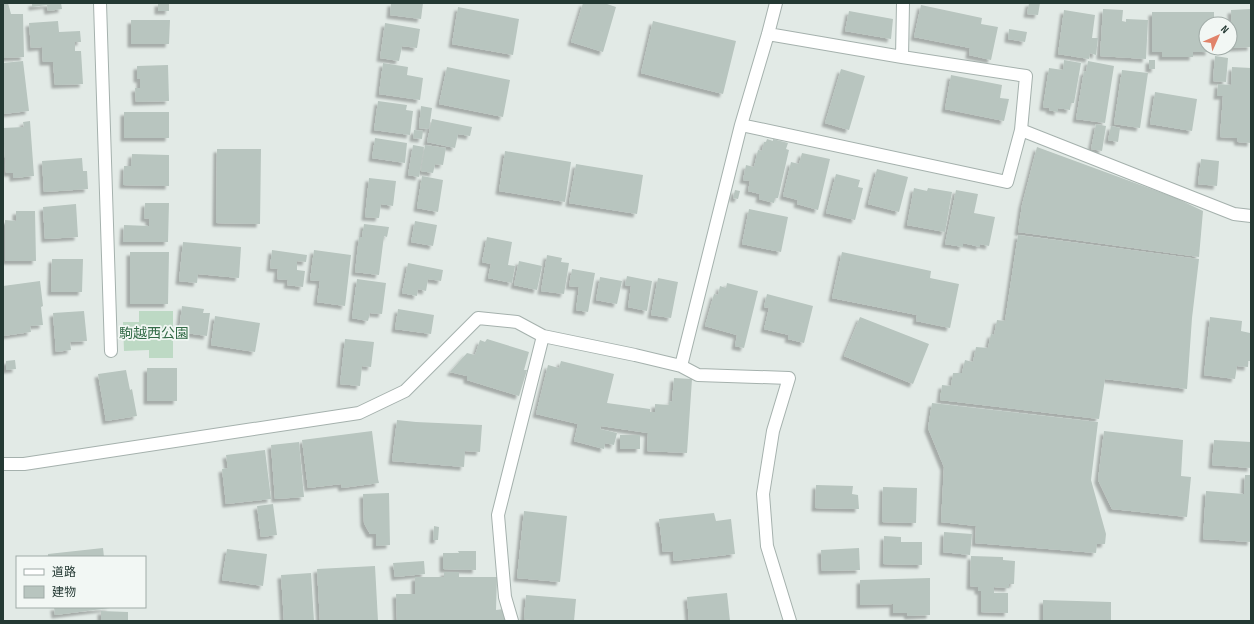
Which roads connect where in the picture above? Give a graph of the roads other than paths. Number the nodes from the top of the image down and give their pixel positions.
1 (100, 3) edge
2 (776, 3) edge
3 (903, 3) edge
4 (768, 34) junction
5 (902, 57) junction
6 (740, 125) junction
7 (1021, 130) junction
8 (1251, 216) edge
9 (544, 336) junction
10 (111, 351) dead end
11 (681, 366) junction
12 (3, 464) edge
13 (512, 621) edge
14 (790, 621) edge

1 - 10 street
2 - 4 street
3 - 5 street
4 - 5 street
4 - 6 street
5 - 7 street
6 - 7 street
6 - 11 street
7 - 8 street
9 - 11 street
9 - 12 street
9 - 13 street
11 - 14 street

